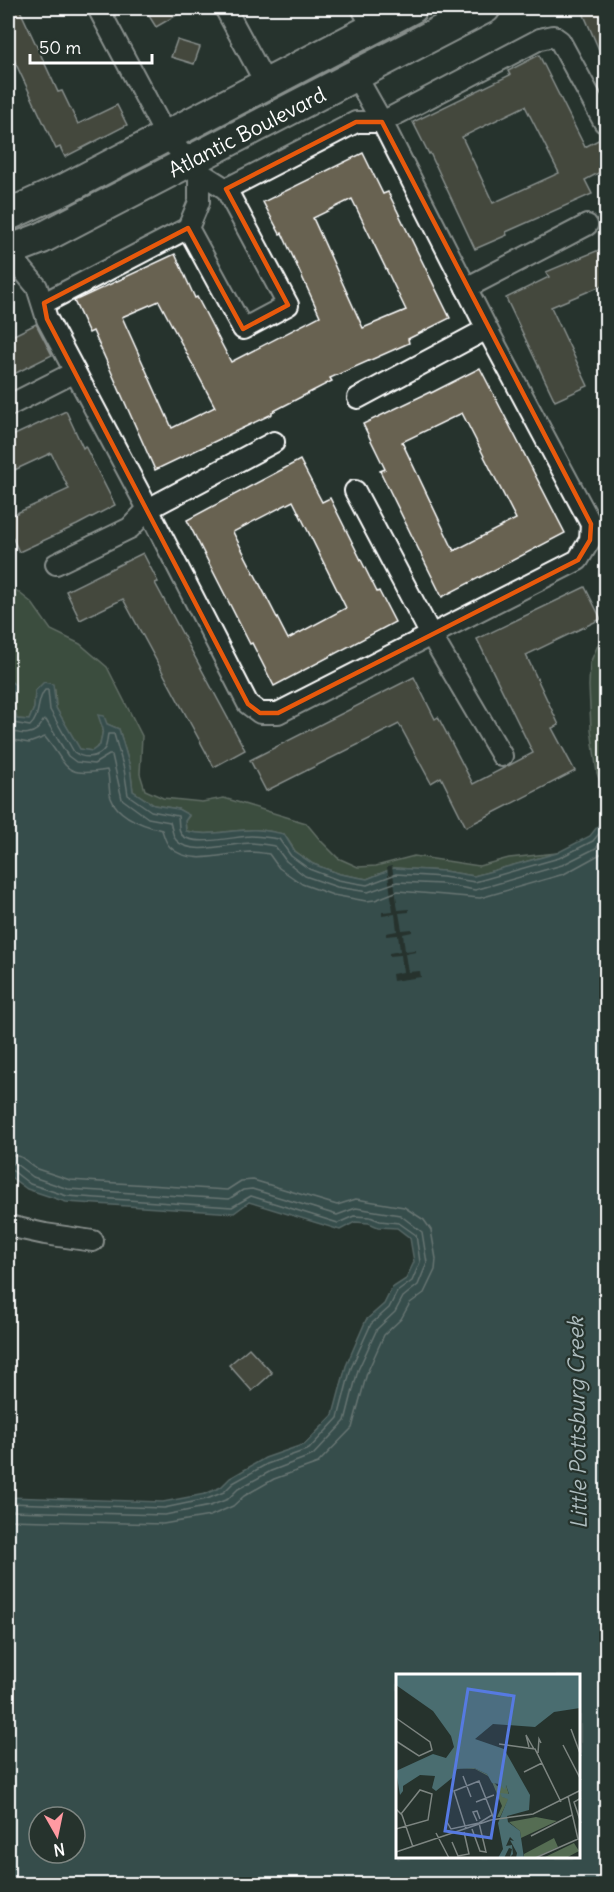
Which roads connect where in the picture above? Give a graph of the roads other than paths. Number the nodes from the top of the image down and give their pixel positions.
1 (98, 8) edge
2 (225, 8) edge
3 (412, 8) edge
4 (485, 8) edge
5 (367, 18) edge
6 (356, 76) junction
7 (266, 84) junction
8 (382, 122) junction
9 (604, 122) dead end
10 (166, 136) junction
11 (194, 167) junction
12 (226, 189) junction
13 (8, 215) edge
14 (587, 225) dead end
15 (188, 228) junction
16 (8, 251) edge
17 (466, 288) junction
18 (44, 303) junction
19 (488, 329) junction
20 (75, 372) junction
21 (358, 398) dead end
22 (8, 406) edge
23 (274, 442) dead end
24 (355, 491) dead end
25 (148, 509) junction
26 (56, 564) dead end
27 (431, 634) junction
28 (502, 756) dead end
29 (8, 1226) edge
30 (93, 1241) dead end

1 - 10 street
2 - 7 street
3 - 5 main road, Atlantic Boulevard
4 - 6 main road, Atlantic Boulevard
5 - 7 main road, Atlantic Boulevard
6 - 8 street
6 - 11 main road, Atlantic Boulevard
7 - 10 main road, Atlantic Boulevard
8 - 9 street
8 - 12 street
8 - 17 street
10 - 11 street
10 - 13 main road, Atlantic Boulevard
11 - 12 street
11 - 15 street
11 - 16 main road, Atlantic Boulevard
12 - 15 street
14 - 17 street
15 - 18 street
16 - 18 street
17 - 19 street
18 - 20 street
19 - 21 street
19 - 27 street
20 - 22 street
20 - 25 street
23 - 25 street
24 - 27 street
25 - 26 street
25 - 27 street
27 - 28 street
29 - 30 street

